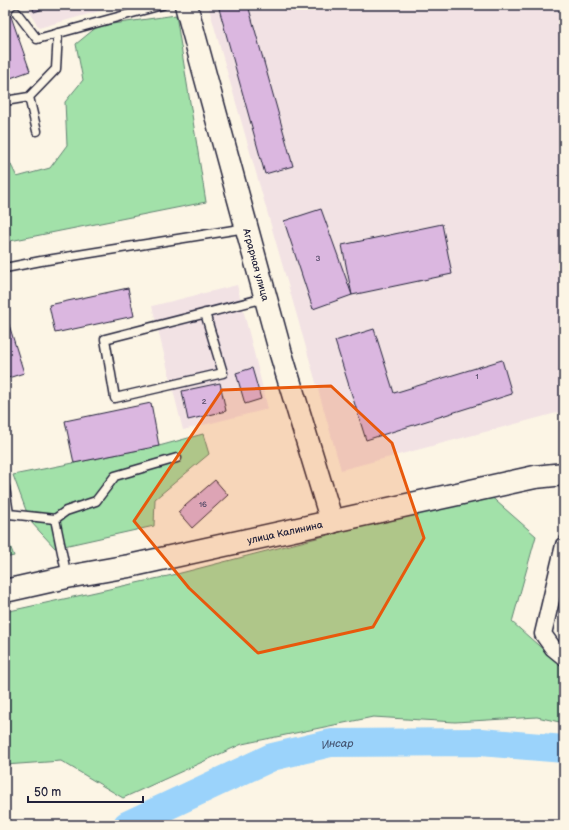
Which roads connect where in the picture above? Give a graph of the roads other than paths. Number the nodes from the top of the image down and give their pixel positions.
1 (162, 5) edge
2 (186, 5) edge
3 (17, 13) dead end
4 (58, 33) junction
5 (29, 96) junction
6 (5, 101) edge
7 (37, 131) dead end
8 (246, 227) junction
9 (5, 268) edge
10 (266, 297) junction
11 (205, 313) junction
12 (177, 458) dead end
13 (564, 474) edge
14 (5, 487) edge
15 (55, 518) junction
16 (332, 522) junction
17 (564, 545) edge
18 (67, 577) junction
19 (5, 591) edge
20 (564, 657) edge

1 - 4 lane
2 - 8 main road, Аграрная улица
3 - 4 lane
4 - 5 lane
5 - 6 lane
5 - 7 lane
8 - 9 lane
8 - 10 main road, Аграрная улица
10 - 11 lane
10 - 16 main road, Аграрная улица
11 - 11 lane
12 - 15 lane
13 - 16 main road, улица Калинина
14 - 15 lane
15 - 18 lane
16 - 18 main road, улица Калинина
17 - 20 street
18 - 19 main road, улица Калинина

